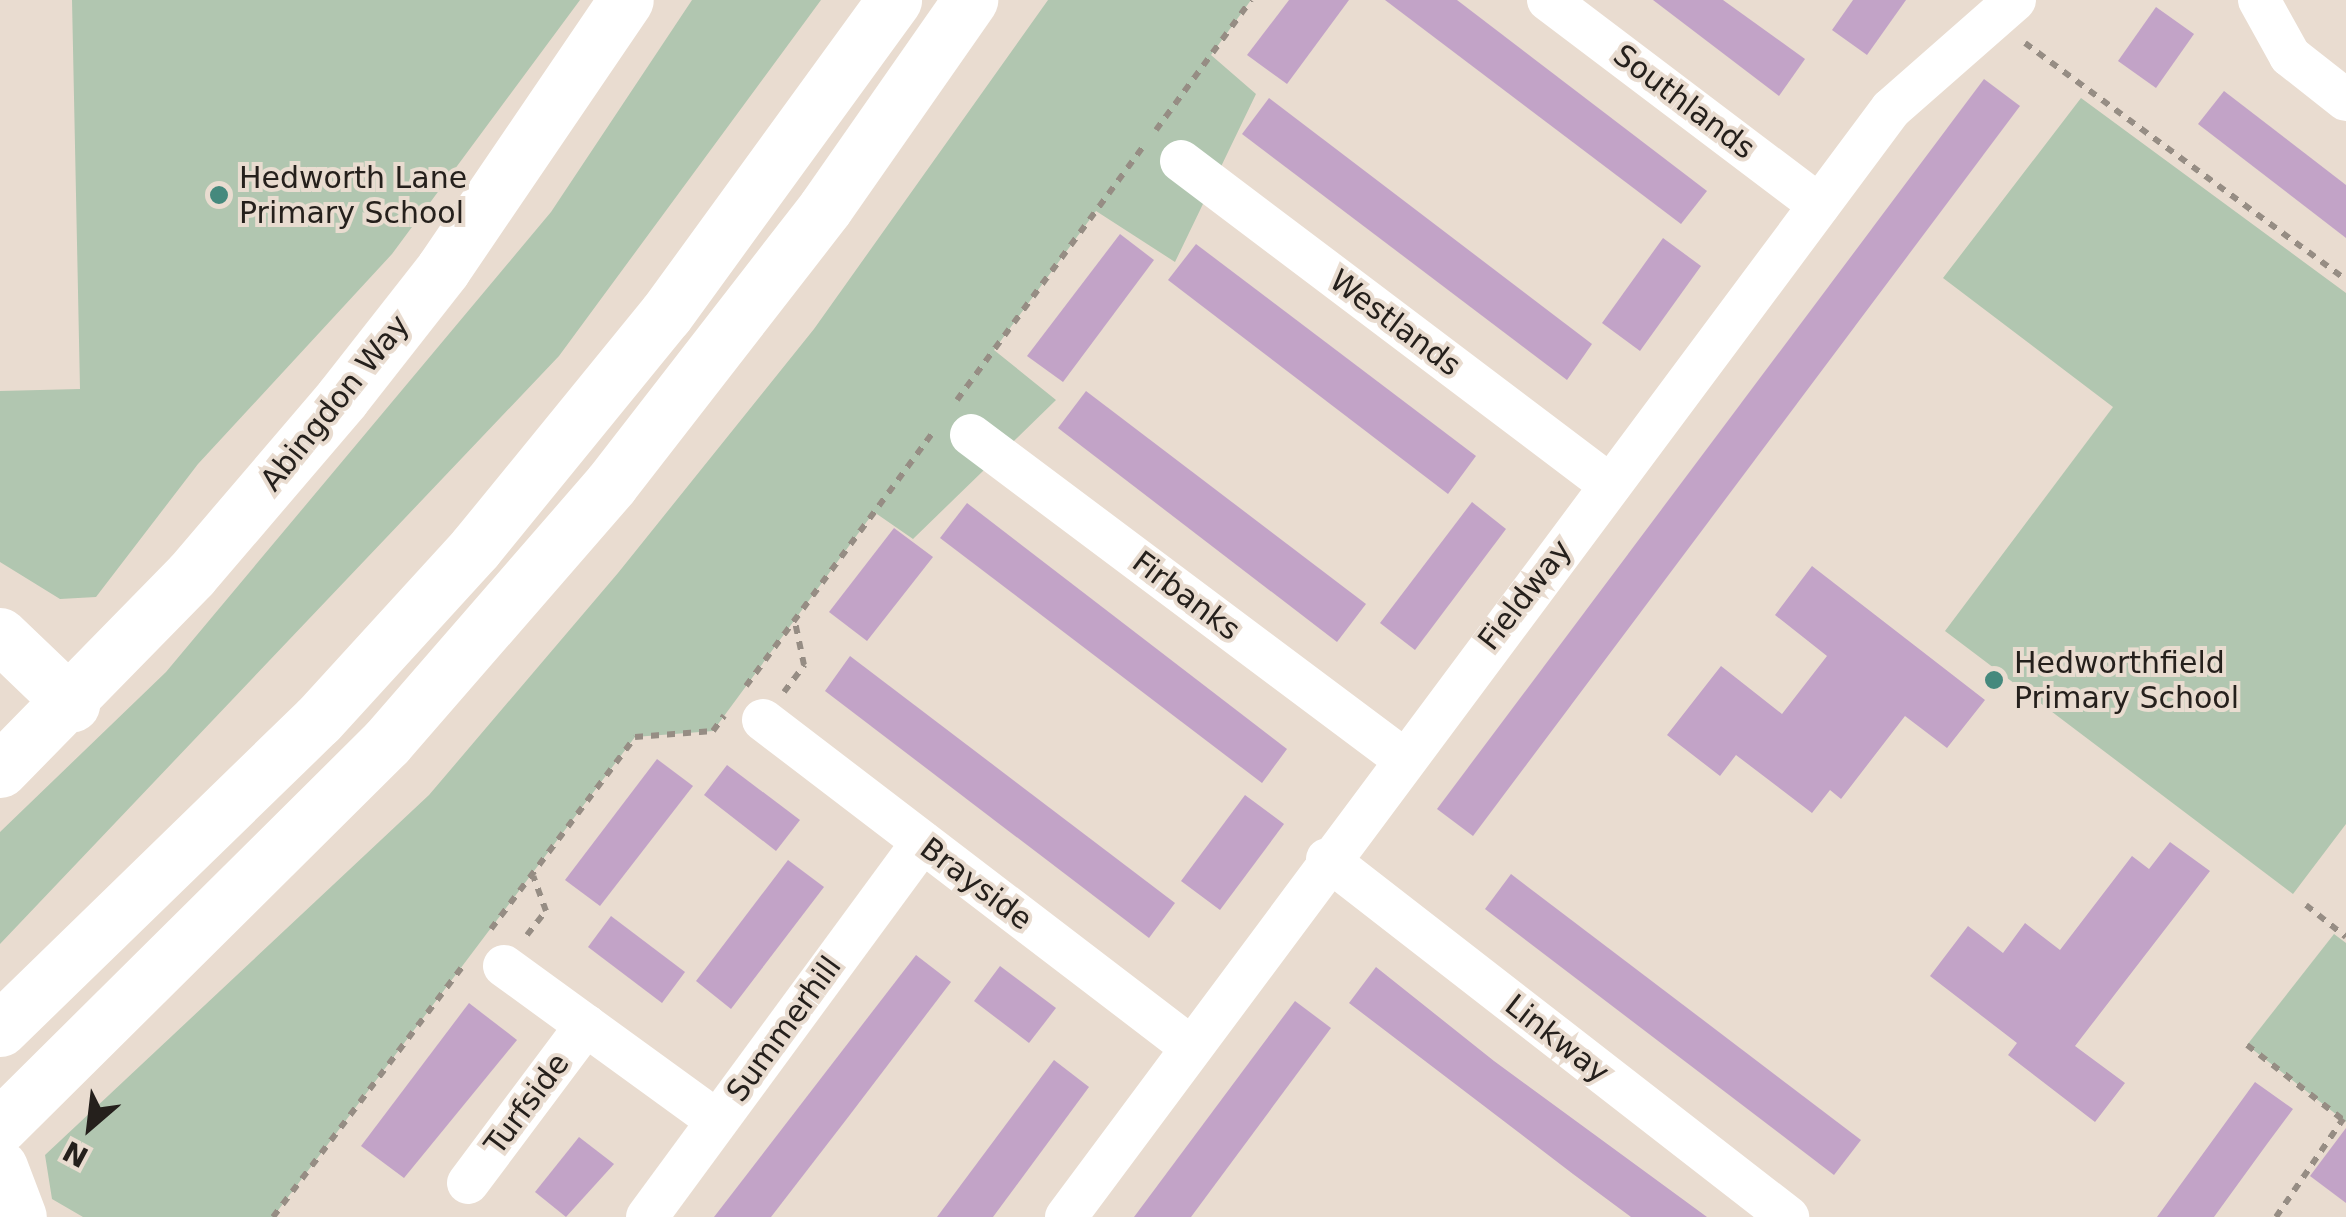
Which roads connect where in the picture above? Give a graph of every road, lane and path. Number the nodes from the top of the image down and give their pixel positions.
1 (626, 0) edge
2 (894, 0) edge
3 (970, 0) edge
4 (1251, 0) edge
5 (1548, 0) edge
6 (2260, 0) edge
7 (2002, 8) edge
8 (2341, 85) edge
9 (1180, 161) dead end
10 (1820, 205) junction
11 (2346, 280) edge
12 (959, 429) junction
13 (1610, 485) junction
14 (794, 620) junction
15 (0, 635) edge
16 (72, 704) junction
17 (763, 720) joint
18 (1401, 757) junction
19 (0, 770) edge
20 (922, 842) junction
21 (1327, 859) junction
22 (532, 875) junction
23 (2306, 906) dead end
24 (2346, 937) edge
25 (494, 957) junction
26 (586, 1025) junction
27 (0, 1029) edge
28 (2247, 1045) dead end
29 (1190, 1047) junction
30 (2345, 1119) edge
31 (717, 1120) junction
32 (0, 1126) edge
33 (468, 1182) dead end
34 (273, 1217) edge
35 (647, 1217) edge
36 (1066, 1217) edge
37 (1788, 1217) edge
38 (2276, 1217) edge

1 - 16 main road, Abingdon Way
2 - 27 main road
3 - 32 main road
4 - 12 path
5 - 10 street, Southlands
6 - 8 street
7 - 10 street, Fieldway
7 - 11 path
9 - 13 street, Westlands
10 - 13 street, Fieldway
12 - 14 path
12 - 18 street, Firbanks
13 - 18 street, Fieldway
14 - 17 path
14 - 22 path
15 - 16 main road
16 - 19 main road, Abingdon Way
17 - 20 street, Brayside
18 - 21 street, Fieldway
20 - 29 street, Brayside
20 - 31 street, Summerhill
21 - 29 street, Fieldway
21 - 37 street, Linkway
22 - 25 path
22 - 25 path
23 - 24 path
25 - 26 street, Turfside
25 - 34 path
26 - 31 street, Turfside
26 - 33 street, Turfside
28 - 30 path
29 - 36 street, Fieldway
30 - 38 path
31 - 35 street, Summerhill

